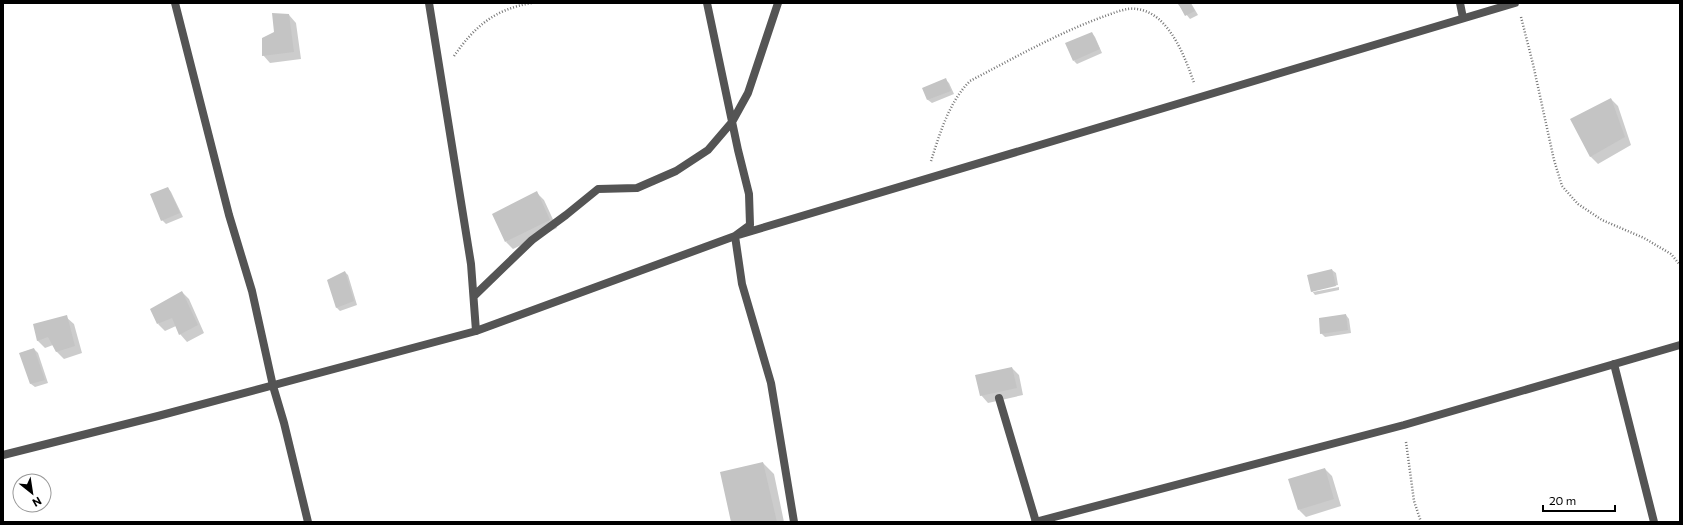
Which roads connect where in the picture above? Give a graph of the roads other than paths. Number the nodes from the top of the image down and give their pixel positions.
1 (175, 3) edge
2 (429, 3) edge
3 (707, 3) edge
4 (778, 3) edge
5 (1460, 3) edge
6 (1515, 3) edge
7 (1463, 18) junction
8 (732, 122) junction
9 (735, 236) junction
10 (474, 296) junction
11 (476, 331) junction
12 (1680, 344) edge
13 (1614, 364) junction
14 (273, 386) junction
15 (999, 398) dead end
16 (3, 455) edge
17 (308, 522) edge
18 (794, 522) edge
19 (1035, 522) edge
20 (1654, 522) edge

1 - 14 street
2 - 10 street
3 - 8 street
4 - 8 street
5 - 7 street
6 - 7 street
7 - 9 street
8 - 9 street
8 - 10 street
9 - 11 street
9 - 18 street
10 - 11 street
11 - 14 street
12 - 13 street
13 - 19 street
13 - 20 street
14 - 16 street
14 - 17 street
15 - 19 street

